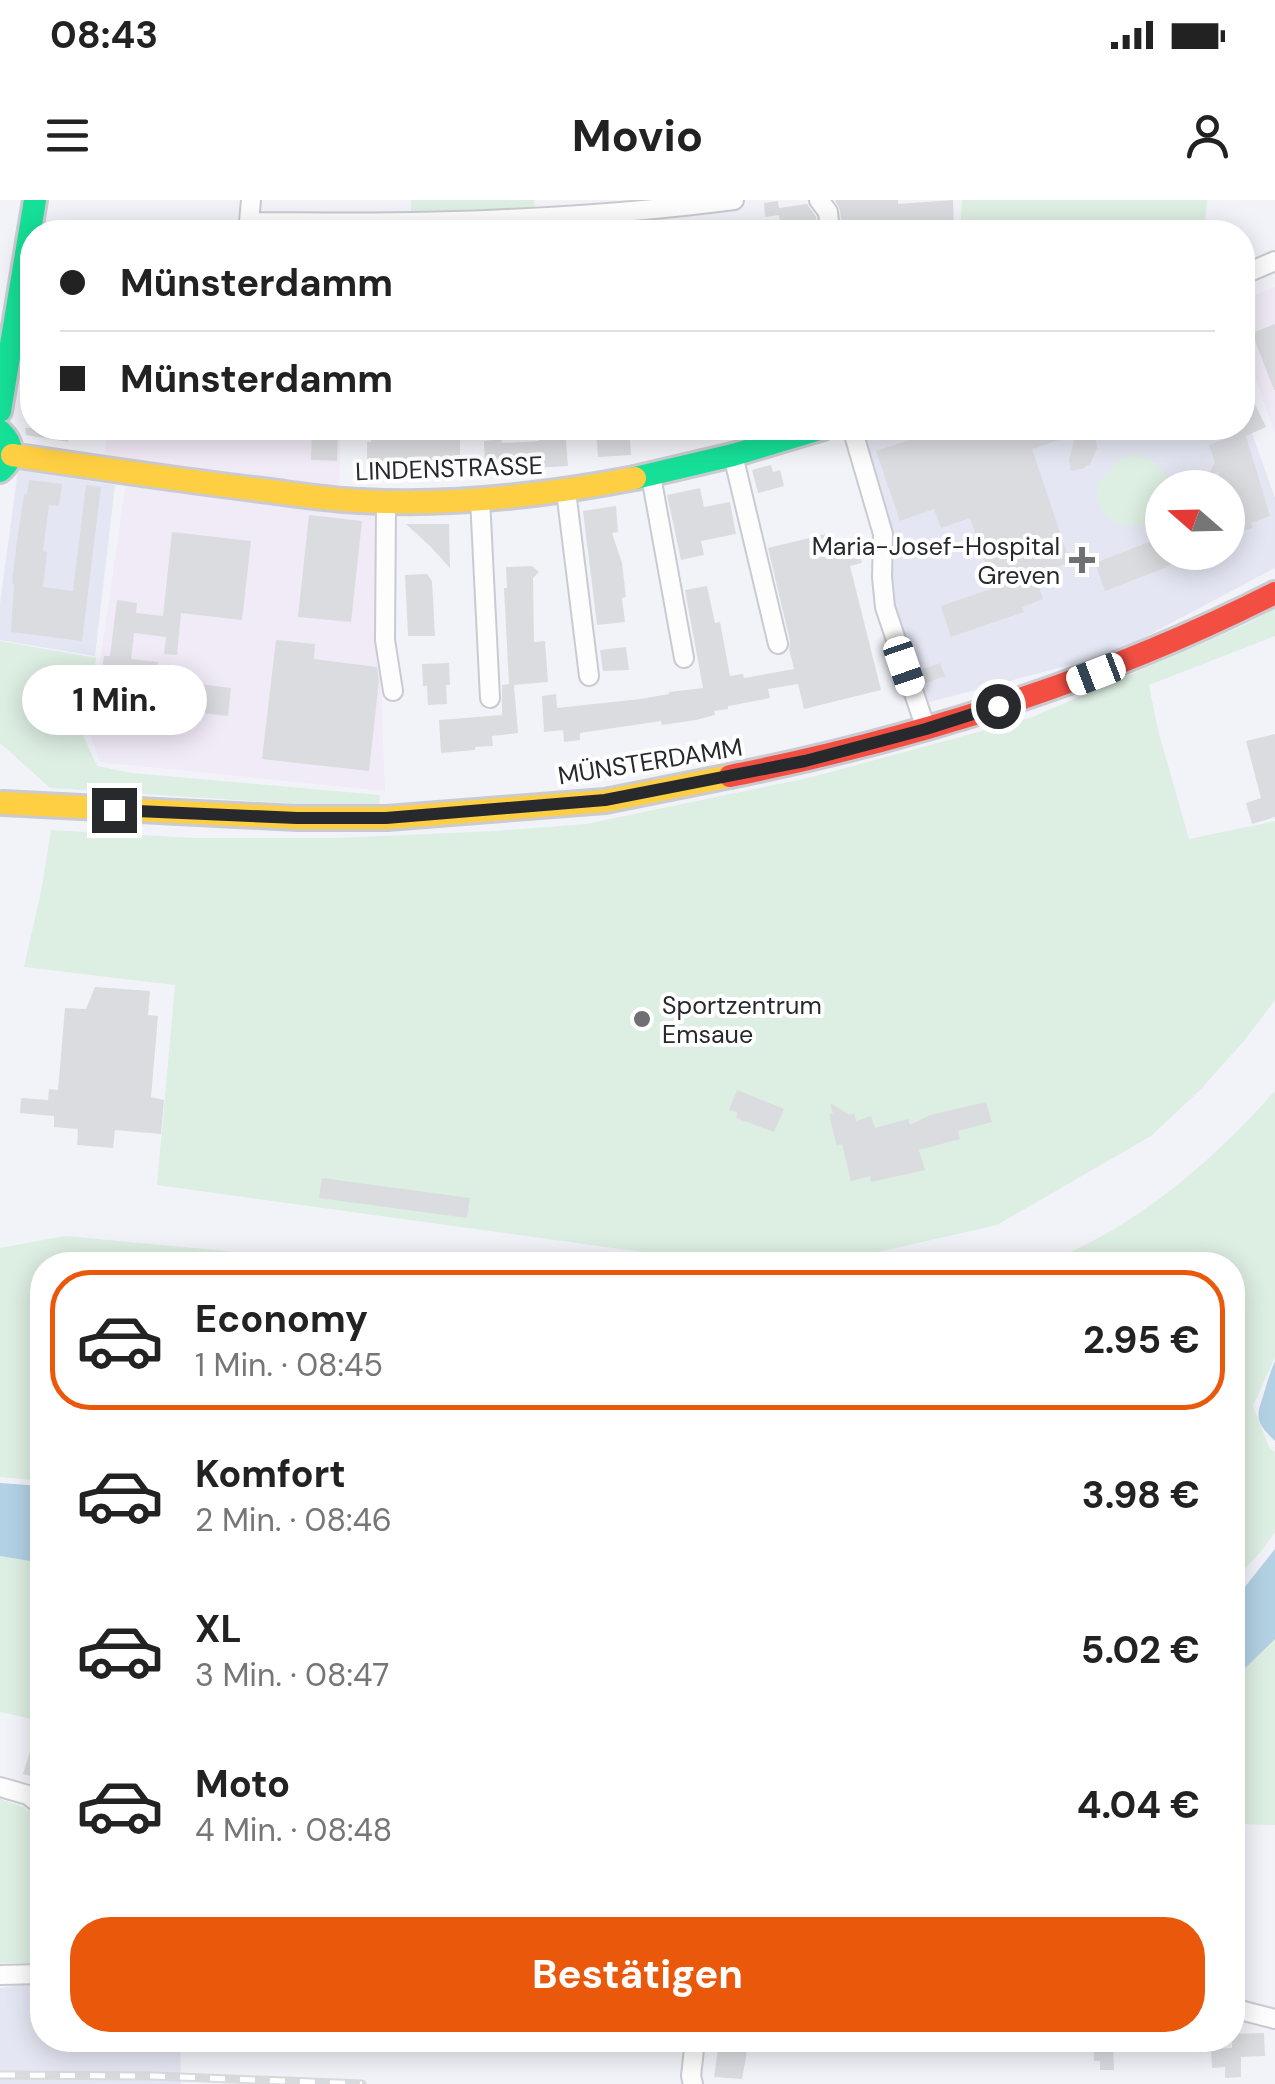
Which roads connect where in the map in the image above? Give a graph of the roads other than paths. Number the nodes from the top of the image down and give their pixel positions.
1 (734, 200) edge
2 (607, 206) edge
3 (416, 220) edge
4 (20, 290) edge
5 (0, 410) edge
6 (0, 431) edge
7 (784, 440) edge
8 (856, 440) edge
9 (733, 456) junction
10 (6, 463) edge
11 (651, 476) junction
12 (566, 491) junction
13 (480, 498) junction
14 (388, 502) junction
15 (1275, 593) edge
16 (778, 644) dead end
17 (684, 658) dead end
18 (589, 676) dead end
19 (393, 692) dead end
20 (490, 698) dead end
21 (926, 729) junction
22 (1, 801) edge
23 (0, 1787) edge
24 (30, 1797) edge
25 (30, 1974) edge
26 (0, 1975) edge
27 (1245, 2011) edge
28 (1275, 2019) edge
29 (693, 2052) edge
30 (692, 2080) edge

1 - 2 street
2 - 3 street
4 - 5 main road
6 - 10 main road
7 - 9 main road, LINDENSTRASSE
8 - 21 street
9 - 11 main road, LINDENSTRASSE
9 - 16 street
10 - 14 main road, LINDENSTRASSE
11 - 12 main road, LINDENSTRASSE
11 - 17 street
12 - 13 main road, LINDENSTRASSE
12 - 18 street
13 - 14 main road, LINDENSTRASSE
13 - 20 street
14 - 19 street
15 - 21 main road, MÜNSTERDAMM
21 - 22 main road, MÜNSTERDAMM
23 - 24 street
25 - 26 street
27 - 28 street
29 - 30 street

